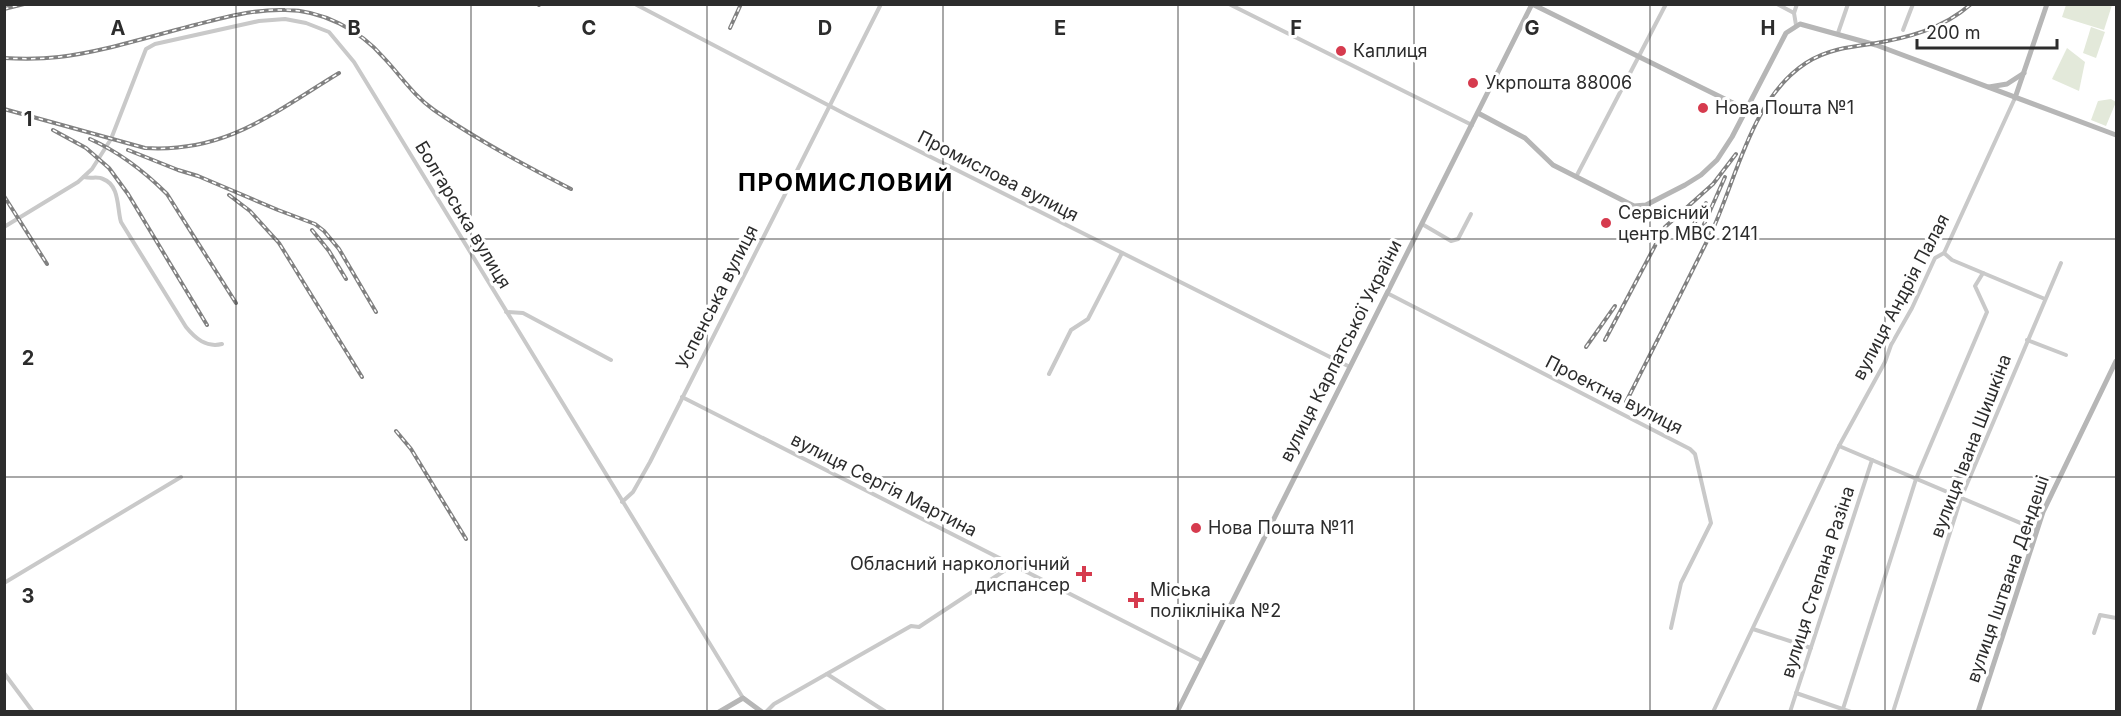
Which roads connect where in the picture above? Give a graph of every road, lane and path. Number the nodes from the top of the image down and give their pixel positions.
1 (635, 4) edge
2 (881, 4) edge
3 (1229, 4) edge
4 (1532, 4) edge
5 (1666, 4) edge
6 (1777, 4) edge
7 (1797, 4) edge
8 (1848, 4) edge
9 (1913, 4) edge
10 (2047, 4) edge
11 (1794, 13) junction
12 (1796, 25) junction
13 (1904, 30) dead end
14 (1838, 33) junction
15 (1639, 57) junction
16 (2024, 73) junction
17 (1987, 87) junction
18 (2015, 98) junction
19 (830, 105) junction
20 (1747, 110) junction
21 (1478, 113) junction
22 (1472, 126) junction
23 (2116, 135) edge
24 (84, 177) junction
25 (1576, 177) junction
26 (1471, 214) dead end
27 (1422, 224) junction
28 (4, 227) edge
29 (1122, 253) junction
30 (1944, 253) junction
31 (2061, 263) dead end
32 (1983, 273) junction
33 (1387, 293) junction
34 (2045, 299) junction
35 (506, 312) junction
36 (2027, 340) junction
37 (222, 344) dead end
38 (2066, 355) dead end
39 (611, 360) dead end
40 (2116, 361) edge
41 (1350, 367) junction
42 (1049, 374) dead end
43 (682, 398) junction
44 (1839, 446) junction
45 (1872, 460) junction
46 (181, 477) dead end
47 (1916, 478) junction
48 (1961, 498) junction
49 (622, 502) junction
50 (2037, 530) junction
51 (1011, 563) junction
52 (4, 583) edge
53 (2116, 618) edge
54 (1671, 628) dead end
55 (1753, 629) junction
56 (2094, 633) dead end
57 (1811, 648) junction
58 (1202, 661) junction
59 (4, 673) edge
60 (826, 674) junction
61 (1796, 693) junction
62 (743, 698) junction
63 (1842, 710) edge
64 (33, 711) edge
65 (719, 711) edge
66 (764, 711) edge
67 (886, 711) edge
68 (1177, 711) edge
69 (1713, 711) edge
70 (1790, 711) edge
71 (1851, 711) edge
72 (1893, 711) edge
73 (1978, 711) edge

1 - 19 street, Промислова вулиця
2 - 19 street, Успенська вулиця
3 - 22 street
4 - 15 street
4 - 21 street, вулиця Карпатської України
5 - 15 street
6 - 11 street
7 - 11 street
8 - 14 street
9 - 13 street
10 - 16 street, вулиця Андрія Палая
11 - 12 street
12 - 14 street
12 - 20 street
14 - 17 street
15 - 20 street
15 - 25 street
16 - 17 street
16 - 18 street, вулиця Андрія Палая
17 - 18 street
18 - 23 street
18 - 30 street, вулиця Андрія Палая
19 - 29 street, Промислова вулиця
19 - 43 street, Успенська вулиця
20 - 25 street
21 - 22 street, вулиця Карпатської України
21 - 25 street
22 - 27 street, вулиця Карпатської України
24 - 28 street
24 - 35 street, Болгарська вулиця
24 - 37 street
26 - 27 street
27 - 33 street, вулиця Карпатської України
29 - 41 street, Промислова вулиця
29 - 42 street
30 - 32 street
30 - 44 street, вулиця Андрія Палая
31 - 34 street, вулиця Івана Шишкіна
32 - 34 street
32 - 47 street
33 - 41 street, вулиця Карпатської України
33 - 54 street, Проектна вулиця
34 - 36 street, вулиця Івана Шишкіна
35 - 39 street
35 - 49 street, Болгарська вулиця
36 - 38 street
36 - 48 street, вулиця Івана Шишкіна
40 - 50 street, вулиця Іштвана Дендеші
41 - 58 street, вулиця Карпатської України
43 - 49 street, Успенська вулиця
43 - 51 street, вулиця Сергія Мартина
44 - 45 street
44 - 55 street, вулиця Андрія Палая
45 - 47 street
45 - 57 street, вулиця Степана Разіна
46 - 52 street
47 - 48 street
47 - 63 street
48 - 50 street
48 - 72 street, вулиця Івана Шишкіна
49 - 62 street, Болгарська вулиця
50 - 73 street, вулиця Іштвана Дендеші
51 - 58 street, вулиця Сергія Мартина
51 - 60 street
53 - 56 street
55 - 57 street
55 - 69 street, вулиця Андрія Палая
57 - 61 street, вулиця Степана Разіна
58 - 68 street, вулиця Карпатської України
59 - 64 street
60 - 66 street
60 - 67 street
61 - 63 street
61 - 70 street, вулиця Степана Разіна
62 - 65 street
62 - 66 street
63 - 71 street

